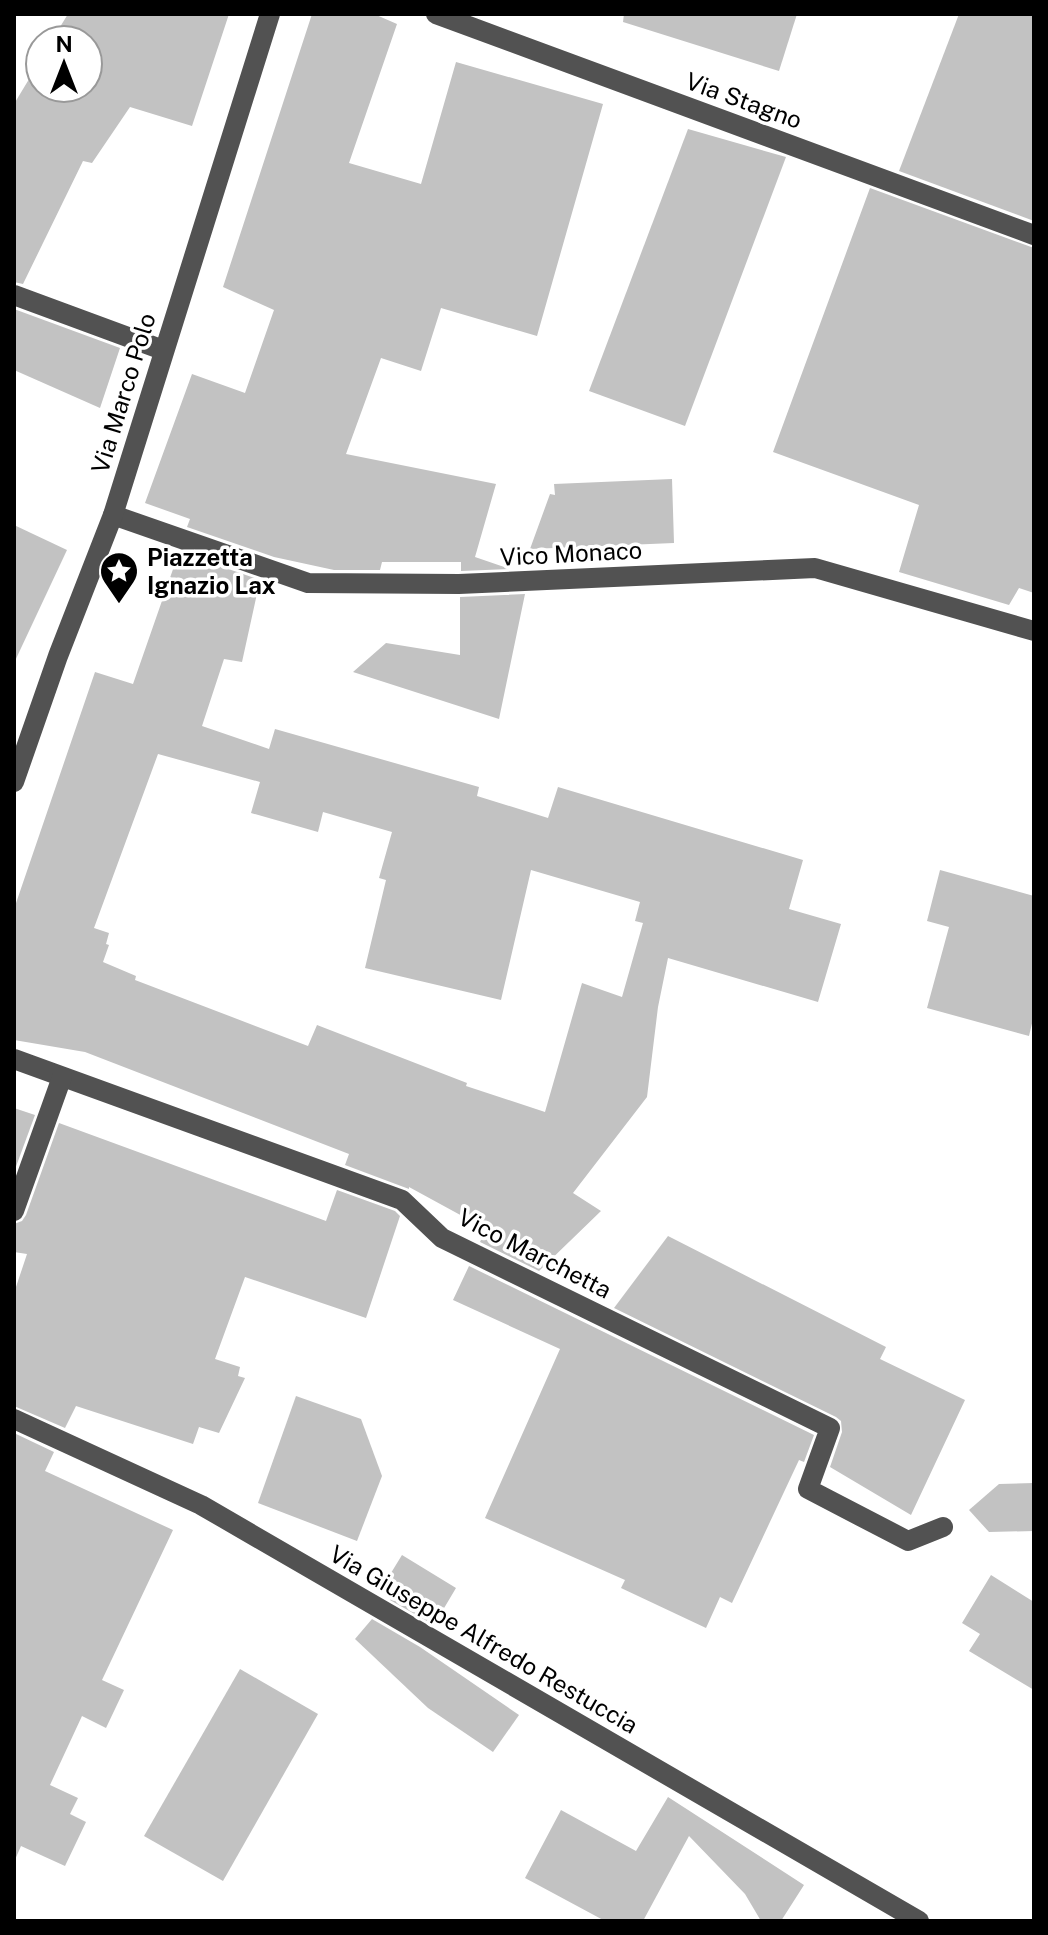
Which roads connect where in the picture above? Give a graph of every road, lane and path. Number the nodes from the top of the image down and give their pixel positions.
1 (270, 14) edge
2 (436, 14) edge
3 (1034, 235) edge
4 (14, 295) edge
5 (163, 350) junction
6 (113, 515) junction
7 (1034, 631) edge
8 (14, 782) edge
9 (14, 1059) edge
10 (62, 1077) junction
11 (14, 1211) edge
12 (14, 1419) edge
13 (943, 1527) dead end
14 (919, 1921) edge

1 - 5 street, Via Marco Polo
2 - 3 street, Via Stagno
4 - 5 street
5 - 6 street, Via Marco Polo
6 - 7 street, Vico Monaco
6 - 8 street, Via Marco Polo
9 - 10 street, Vico Marchetta
10 - 11 street
10 - 13 street, Vico Marchetta
12 - 14 street, Via Giuseppe Alfredo Restuccia

